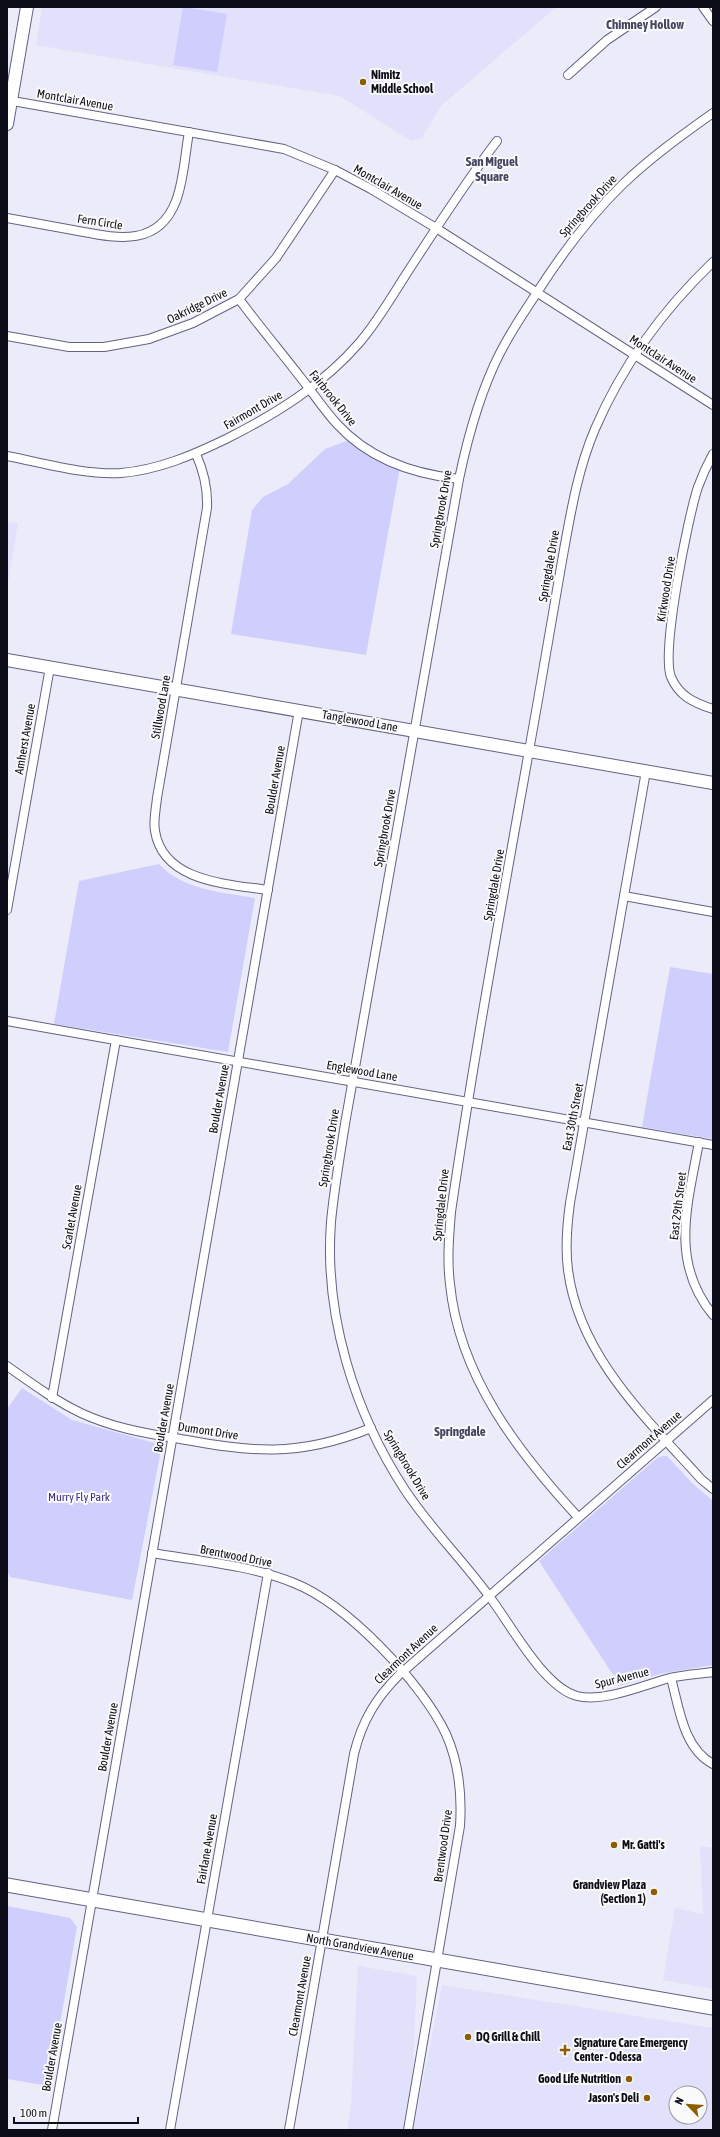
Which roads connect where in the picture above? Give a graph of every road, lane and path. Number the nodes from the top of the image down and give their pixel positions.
1 (27, 7) edge
2 (656, 7) edge
3 (703, 7) edge
4 (713, 21) edge
5 (568, 74) dead end
6 (9, 100) edge
7 (713, 113) edge
8 (7, 124) edge
9 (189, 132) junction
10 (497, 141) dead end
11 (335, 170) junction
12 (7, 218) edge
13 (436, 228) junction
14 (713, 262) edge
15 (537, 293) junction
16 (239, 299) junction
17 (7, 336) edge
18 (635, 355) junction
19 (310, 388) junction
20 (713, 405) edge
21 (196, 454) junction
22 (713, 454) edge
23 (7, 456) edge
24 (459, 479) junction
25 (7, 660) edge
26 (50, 667) junction
27 (177, 689) junction
28 (713, 709) edge
29 (299, 710) junction
30 (414, 731) junction
31 (529, 751) junction
32 (646, 771) junction
33 (713, 783) edge
34 (268, 890) junction
35 (624, 896) junction
36 (7, 910) edge
37 (713, 912) edge
38 (7, 1021) edge
39 (116, 1040) junction
40 (238, 1061) junction
41 (353, 1082) junction
42 (469, 1102) junction
43 (585, 1122) junction
44 (699, 1142) junction
45 (713, 1145) edge
46 (713, 1315) edge
47 (7, 1366) edge
48 (52, 1398) junction
49 (713, 1400) edge
50 (371, 1428) junction
51 (172, 1438) junction
52 (667, 1441) junction
53 (713, 1489) edge
54 (578, 1517) junction
55 (152, 1553) junction
56 (268, 1573) junction
57 (489, 1595) junction
58 (403, 1672) junction
59 (713, 1672) edge
60 (672, 1678) junction
61 (713, 1764) edge
62 (7, 1885) edge
63 (92, 1900) junction
64 (206, 1920) junction
65 (322, 1940) junction
66 (438, 1960) junction
67 (713, 2008) edge
68 (52, 2130) edge
69 (170, 2130) edge
70 (289, 2130) edge
71 (408, 2130) edge

1 - 6 main road
2 - 5 street
3 - 4 street
6 - 8 main road
6 - 9 street, Montclair Avenue
7 - 15 street, Springbrook Drive
9 - 11 street, Montclair Avenue
9 - 12 street, Fern Circle
10 - 13 street
11 - 13 street, Montclair Avenue
11 - 16 street, Oakridge Drive
13 - 15 street, Montclair Avenue
13 - 19 street, Fairmont Drive
14 - 18 street, Springdale Drive
15 - 18 street, Montclair Avenue
15 - 24 street, Springbrook Drive
16 - 17 street, Oakridge Drive
16 - 19 street, Fairbrook Drive
18 - 20 street, Montclair Avenue
18 - 31 street, Springdale Drive
19 - 21 street, Fairmont Drive
19 - 24 street, Fairbrook Drive
21 - 23 street, Fairmont Drive
21 - 27 street, Stillwood Lane
22 - 28 street, Kirkwood Drive
24 - 30 street, Springbrook Drive
25 - 26 main road, Tanglewood Lane
26 - 27 main road, Tanglewood Lane
26 - 36 street, Amherst Avenue
27 - 29 main road, Tanglewood Lane
27 - 34 street, Stillwood Lane
29 - 30 main road, Tanglewood Lane
29 - 34 street, Boulder Avenue
30 - 31 main road, Tanglewood Lane
30 - 41 street, Springbrook Drive
31 - 32 main road, Tanglewood Lane
31 - 42 street, Springdale Drive
32 - 33 main road, Tanglewood Lane
32 - 35 street, East 30th Street
34 - 40 street, Boulder Avenue
35 - 37 street
35 - 43 street, East 30th Street
38 - 39 street, Englewood Lane
39 - 40 street, Englewood Lane
39 - 48 street, Scarlet Avenue
40 - 41 street, Englewood Lane
40 - 51 street, Boulder Avenue
41 - 42 street, Englewood Lane
41 - 50 street, Springbrook Drive
42 - 43 street, Englewood Lane
42 - 54 street, Springdale Drive
43 - 44 street, Englewood Lane
43 - 52 street, East 30th Street
44 - 45 street, Englewood Lane
44 - 46 street, East 29th Street
47 - 48 street, Dumont Drive
48 - 51 street, Dumont Drive
49 - 52 street, Clearmont Avenue
50 - 51 street, Dumont Drive
50 - 57 street, Springbrook Drive
51 - 55 street, Boulder Avenue
52 - 53 street, East 30th Street
52 - 54 street, Clearmont Avenue
54 - 57 street, Clearmont Avenue
55 - 56 street, Brentwood Drive
55 - 63 street, Boulder Avenue
56 - 58 street, Brentwood Drive
56 - 64 street, Fairlane Avenue
57 - 58 street, Clearmont Avenue
57 - 60 street, Spur Avenue
58 - 65 street, Clearmont Avenue
58 - 66 street, Brentwood Drive
59 - 60 street, Spur Avenue
60 - 61 street
62 - 63 main road, North Grandview Avenue
63 - 64 main road, North Grandview Avenue
63 - 68 street, Boulder Avenue
64 - 65 main road, North Grandview Avenue
64 - 69 street, Fairlane Avenue
65 - 66 main road, North Grandview Avenue
65 - 70 street, Clearmont Avenue
66 - 67 main road, North Grandview Avenue
66 - 71 street, Brentwood Drive

